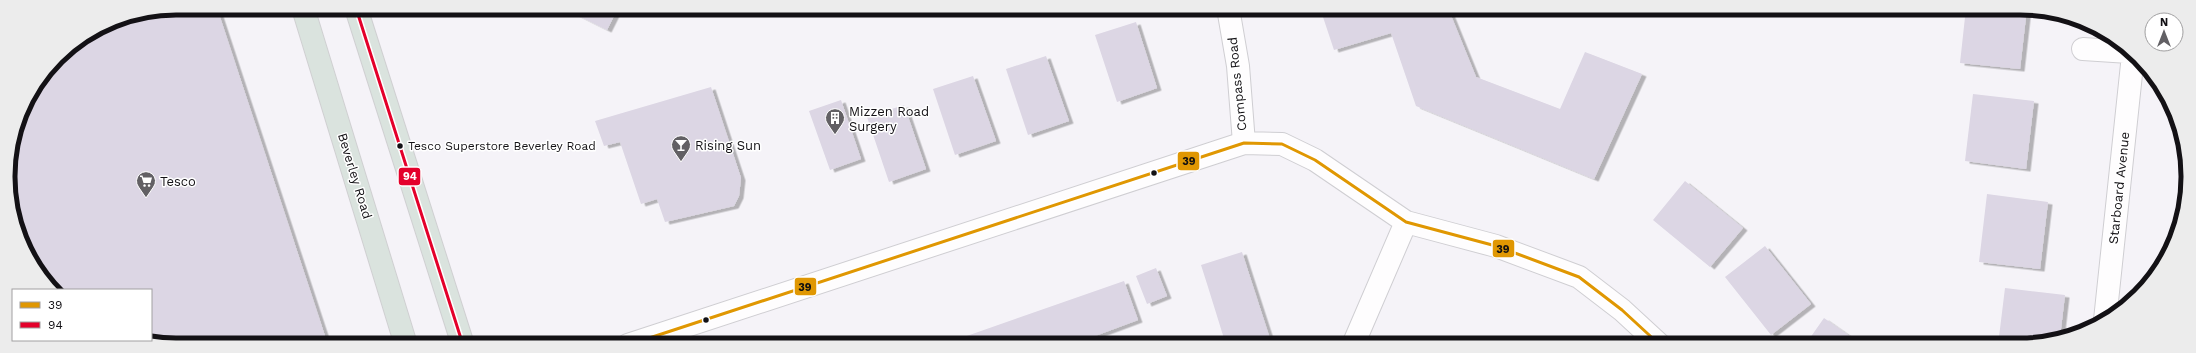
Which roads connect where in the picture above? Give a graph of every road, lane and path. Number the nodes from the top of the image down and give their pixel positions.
1 (305, 15) edge
2 (358, 15) edge
3 (1229, 15) edge
4 (2083, 49) dead end
5 (2122, 52) edge
6 (2132, 61) edge
7 (1244, 143) junction
8 (1406, 222) junction
9 (2106, 313) edge
10 (404, 338) edge
11 (461, 338) edge
12 (649, 338) edge
13 (1356, 338) edge
14 (1652, 338) edge

1 - 10 main road, Beverley Road
2 - 11 main road
3 - 7 street, Compass Road
4 - 5 street
6 - 9 street, Starboard Avenue
7 - 8 street, Compass Road
7 - 12 street
8 - 13 street
8 - 14 street, Compass Road

